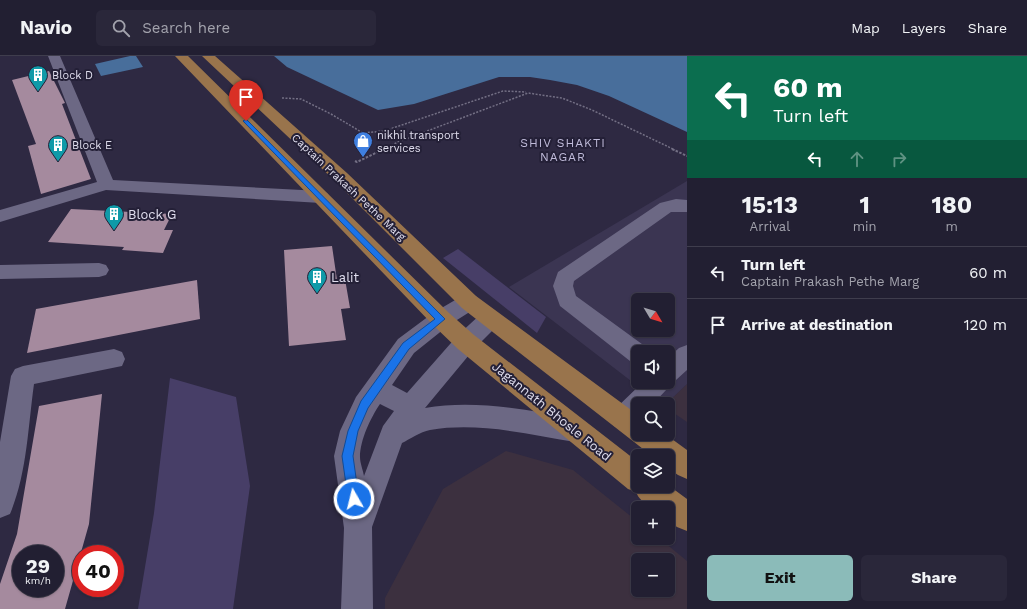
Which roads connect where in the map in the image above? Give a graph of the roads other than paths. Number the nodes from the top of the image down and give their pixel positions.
1 (54, 56) edge
2 (181, 56) edge
3 (208, 56) edge
4 (105, 185) junction
5 (321, 197) junction
6 (687, 206) edge
7 (0, 216) edge
8 (99, 270) dead end
9 (0, 272) edge
10 (469, 302) junction
11 (441, 319) junction
12 (490, 319) junction
13 (466, 342) junction
14 (631, 349) edge
15 (687, 354) edge
16 (114, 359) dead end
17 (675, 366) edge
18 (376, 389) junction
19 (654, 389) edge
20 (411, 408) junction
21 (630, 424) edge
22 (574, 430) junction
23 (392, 435) junction
24 (653, 441) edge
25 (687, 466) edge
26 (631, 474) edge
27 (656, 493) edge
28 (0, 504) edge
29 (687, 517) edge
30 (358, 528) junction
31 (357, 609) edge

1 - 4 street
2 - 5 main road, Captain Prakash Pethe Marg
3 - 10 main road, Captain Prakash Pethe Marg
4 - 5 street
4 - 7 street
5 - 11 main road, Captain Prakash Pethe Marg
6 - 14 street
8 - 9 street
10 - 11 street
10 - 12 main road, Captain Prakash Pethe Marg
11 - 13 main road, Captain Prakash Pethe Marg
11 - 18 street
12 - 13 street
12 - 21 main road, Captain Prakash Pethe Marg
13 - 20 street
13 - 22 main road, Jagannath Bhosle Road
15 - 17 street
16 - 28 street
18 - 20 street
18 - 30 street
19 - 21 street
20 - 23 street
22 - 23 street
22 - 26 main road, Jagannath Bhosle Road
23 - 30 street
24 - 25 main road
27 - 29 main road
30 - 31 street

